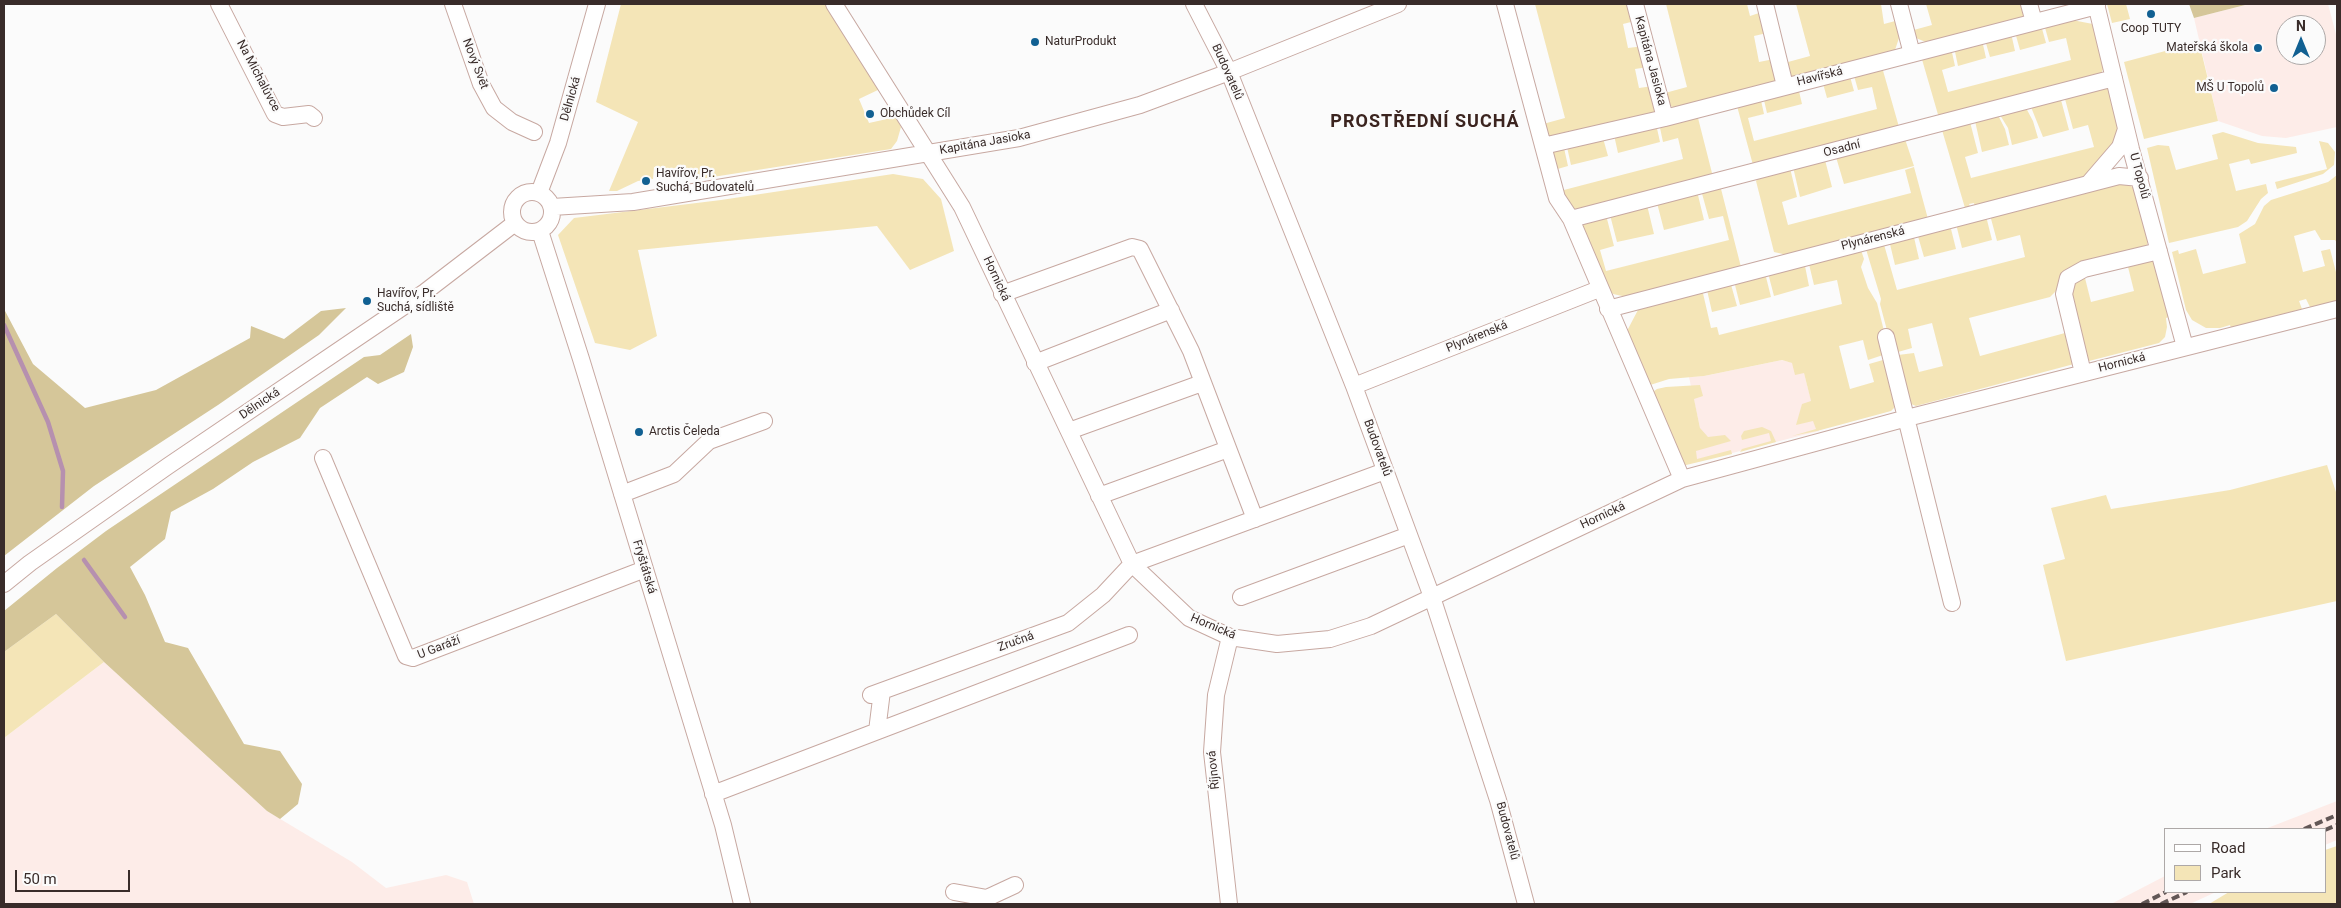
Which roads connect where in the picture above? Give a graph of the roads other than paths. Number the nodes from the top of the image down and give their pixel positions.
1 (220, 4) edge
2 (453, 4) edge
3 (597, 4) edge
4 (834, 4) edge
5 (1194, 4) edge
6 (1398, 4) edge
7 (1505, 4) edge
8 (1635, 4) edge
9 (1765, 4) edge
10 (1899, 4) edge
11 (2029, 4) edge
12 (2096, 5) edge
13 (2034, 22) junction
14 (1912, 54) junction
15 (1229, 72) junction
16 (2114, 78) junction
17 (1785, 86) junction
18 (314, 118) dead end
19 (1665, 118) junction
20 (2126, 129) junction
21 (534, 132) dead end
22 (1543, 146) junction
23 (929, 153) junction
24 (2140, 178) junction
25 (2089, 183) junction
26 (539, 193) junction
27 (552, 208) junction
28 (1571, 220) junction
29 (515, 222) junction
30 (540, 231) junction
31 (2159, 251) junction
32 (1599, 288) junction
33 (1002, 294) junction
34 (1608, 309) junction
35 (2337, 309) edge
36 (1171, 310) junction
37 (1886, 337) dead end
38 (2185, 347) junction
39 (1035, 363) junction
40 (2083, 373) junction
41 (1202, 383) junction
42 (1354, 386) junction
43 (1907, 418) junction
44 (764, 422) dead end
45 (1069, 431) junction
46 (1228, 449) junction
47 (323, 458) dead end
48 (1385, 471) junction
49 (1682, 479) junction
50 (622, 494) junction
51 (1099, 496) junction
52 (1255, 519) junction
53 (1409, 534) junction
54 (1132, 564) junction
55 (645, 568) junction
56 (4, 584) edge
57 (1240, 597) dead end
58 (1432, 597) junction
59 (1952, 602) dead end
60 (1130, 635) dead end
61 (1230, 636) junction
62 (877, 731) junction
63 (713, 794) junction
64 (1015, 885) dead end
65 (954, 892) dead end
66 (987, 901) edge
67 (742, 904) edge
68 (1230, 904) edge
69 (1526, 904) edge

1 - 18 street, Na Michalůvce
2 - 21 street, Nový Svět
3 - 26 street, Dělnická
4 - 23 street, Hornická
5 - 15 street, Budovatelů
6 - 15 street, Kapitána Jasioka
7 - 22 street
8 - 19 street, Kapitána Jasioka
9 - 17 street
10 - 14 street
11 - 13 street
12 - 13 street, Havířská
12 - 16 street, U Topolů
13 - 14 street, Havířská
14 - 17 street, Havířská
15 - 23 street, Kapitána Jasioka
15 - 42 street, Budovatelů
16 - 20 street, U Topolů
16 - 28 street, Osadní
17 - 19 street, Havířská
19 - 22 street, Havířská
20 - 24 street, U Topolů
20 - 25 street
22 - 28 street
23 - 27 street, Kapitána Jasioka
23 - 33 street, Hornická
24 - 25 street, Plynárenská
24 - 31 street, U Topolů
25 - 34 street, Plynárenská
26 - 27 street
26 - 29 street
27 - 30 street
28 - 32 street
29 - 30 street
29 - 56 street, Dělnická
30 - 50 street, Fryštátská
31 - 38 street, U Topolů
31 - 40 street
32 - 34 street
32 - 42 street, Plynárenská
33 - 36 street
33 - 39 street, Hornická
34 - 49 street
35 - 38 street, Hornická
36 - 39 street
36 - 41 street
37 - 43 street
38 - 40 street, Hornická
39 - 45 street, Hornická
40 - 43 street, Hornická
41 - 45 street
41 - 46 street
42 - 48 street, Budovatelů
43 - 49 street, Hornická
43 - 59 street
44 - 50 street
45 - 51 street, Hornická
46 - 51 street
46 - 52 street
47 - 55 street, U Garáží
48 - 52 street
48 - 53 street, Budovatelů
49 - 58 street, Hornická
50 - 55 street, Fryštátská
51 - 54 street, Hornická
52 - 54 street
53 - 57 street
53 - 58 street, Budovatelů
54 - 61 street, Hornická
54 - 62 street, Zručná
55 - 63 street, Fryštátská
58 - 61 street, Hornická
58 - 69 street, Budovatelů
60 - 62 street
61 - 68 street, Říjnová
62 - 63 street
63 - 67 street, Fryštátská
64 - 66 street
65 - 66 street

